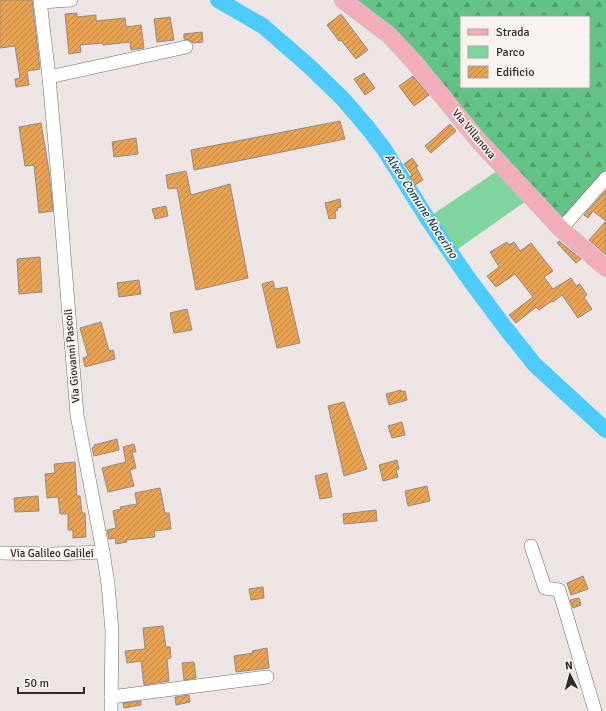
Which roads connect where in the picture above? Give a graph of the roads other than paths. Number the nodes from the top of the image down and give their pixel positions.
1 (71, 0) edge
2 (343, 0) edge
3 (40, 1) edge
4 (186, 47) dead end
5 (49, 77) junction
6 (606, 178) edge
7 (561, 229) junction
8 (606, 268) edge
9 (531, 546) dead end
10 (103, 552) junction
11 (0, 553) edge
12 (267, 678) dead end
13 (111, 697) junction
14 (111, 711) edge
15 (595, 711) edge

1 - 3 street
2 - 7 main road, Via Villanova
3 - 5 street, Via Giovanni Pascoli
4 - 5 street
5 - 10 street, Via Giovanni Pascoli
6 - 7 street
7 - 8 main road, Via Villanova
9 - 15 street
10 - 11 street, Via Galileo Galilei
10 - 13 street, Via Giovanni Pascoli
12 - 13 street
13 - 14 street, Via Giovanni Pascoli

